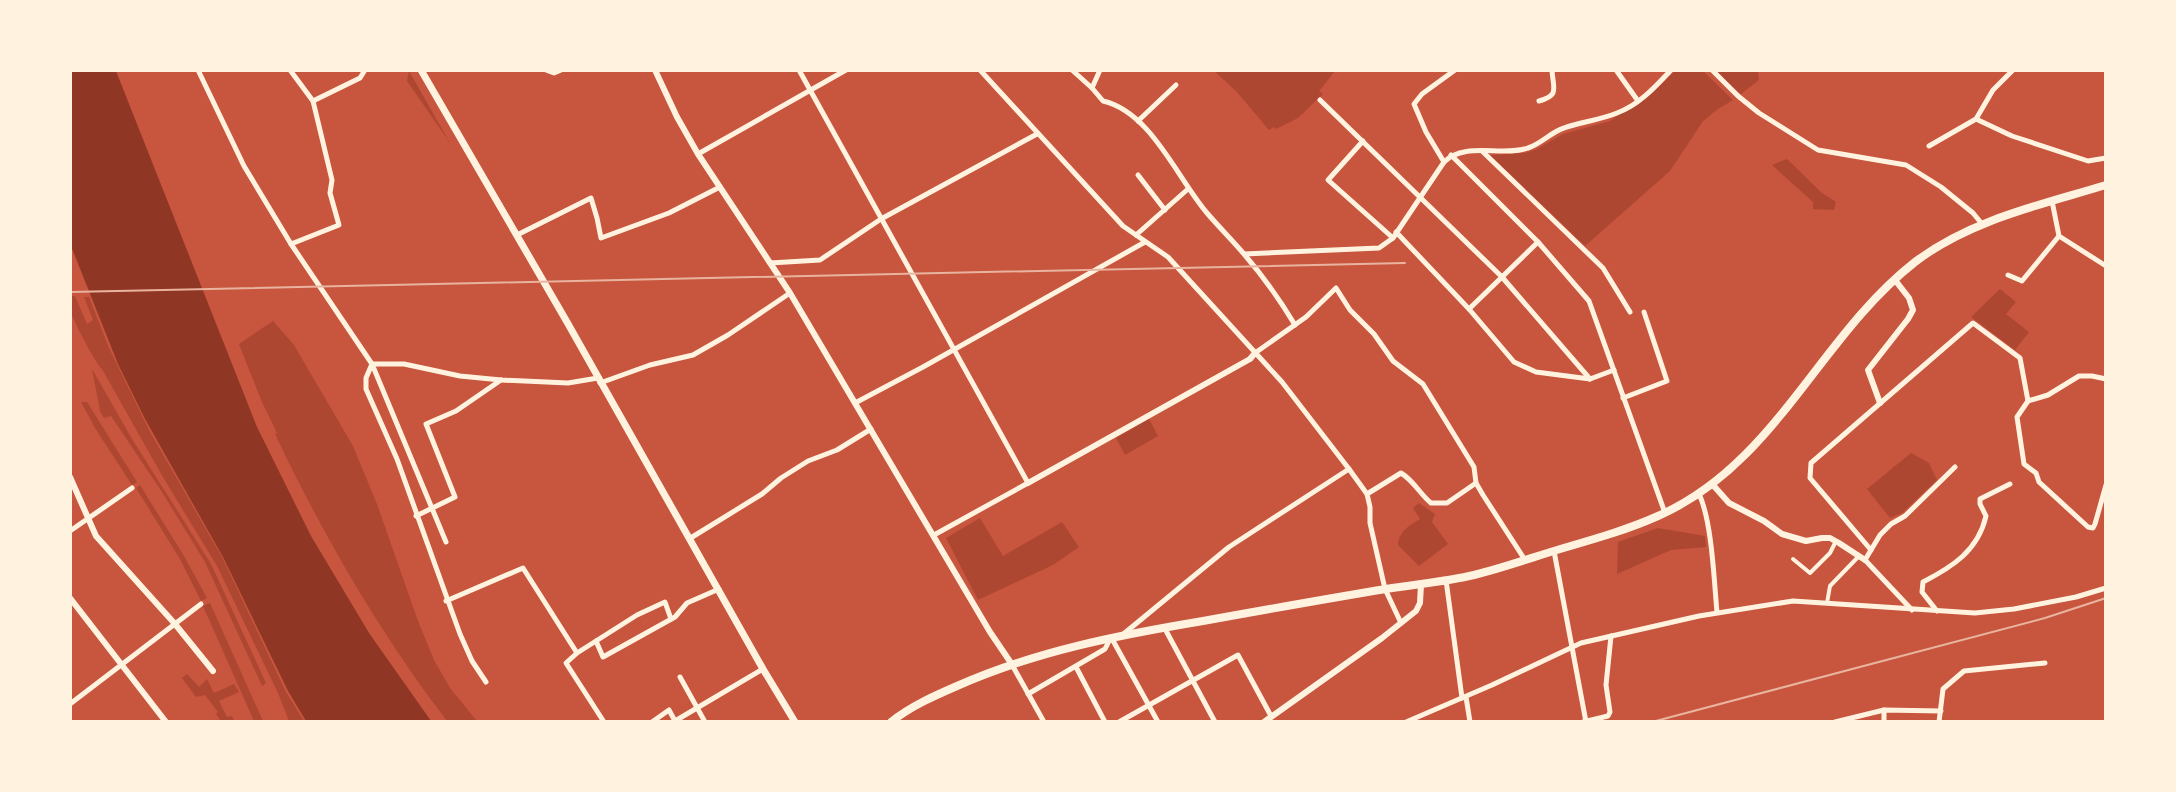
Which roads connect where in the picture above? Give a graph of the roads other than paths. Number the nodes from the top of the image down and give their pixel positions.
1 (198, 70) edge
2 (290, 70) edge
3 (366, 70) edge
4 (421, 70) edge
5 (546, 70) edge
6 (561, 70) edge
7 (655, 70) edge
8 (799, 70) edge
9 (846, 70) edge
10 (980, 70) edge
11 (1072, 70) edge
12 (1100, 70) edge
13 (1455, 70) edge
14 (1552, 70) edge
15 (1616, 70) edge
16 (1671, 70) edge
17 (1712, 70) edge
18 (2013, 70) edge
19 (1176, 85) dead end
20 (1092, 88) junction
21 (810, 91) junction
22 (1320, 100) dead end
23 (313, 101) junction
24 (1539, 101) dead end
25 (1638, 102) junction
26 (1976, 119) junction
27 (1138, 121) junction
28 (1036, 134) junction
29 (1363, 141) junction
30 (1929, 146) dead end
31 (1481, 151) junction
32 (698, 154) junction
33 (1451, 155) junction
34 (2106, 158) edge
35 (1444, 162) junction
36 (1138, 175) dead end
37 (2106, 185) edge
38 (720, 187) junction
39 (1188, 189) junction
40 (1420, 197) junction
41 (2052, 201) junction
42 (1165, 210) junction
43 (881, 219) junction
44 (1982, 224) junction
45 (517, 235) junction
46 (1137, 235) junction
47 (1394, 235) junction
48 (2059, 236) junction
49 (1145, 242) junction
50 (1538, 242) junction
51 (291, 244) junction
52 (1244, 254) junction
53 (770, 262) junction
54 (2106, 266) edge
55 (2008, 275) dead end
56 (1502, 277) junction
57 (1895, 280) junction
58 (790, 293) junction
59 (1469, 309) junction
60 (1630, 312) dead end
61 (1644, 312) dead end
62 (1295, 325) junction
63 (954, 348) junction
64 (1255, 353) junction
65 (372, 364) junction
66 (1614, 370) junction
67 (1590, 379) junction
68 (2106, 379) edge
69 (501, 380) junction
70 (599, 380) junction
71 (1623, 398) junction
72 (2028, 401) junction
73 (855, 403) junction
74 (1880, 403) junction
75 (871, 429) junction
76 (1955, 467) dead end
77 (1349, 469) junction
78 (70, 477) edge
79 (1028, 483) junction
80 (1476, 483) junction
81 (2010, 484) dead end
82 (1713, 485) junction
83 (2106, 485) edge
84 (132, 488) dead end
85 (1367, 494) junction
86 (1699, 494) junction
87 (432, 510) junction
88 (1665, 513) junction
89 (416, 516) junction
90 (87, 518) junction
91 (70, 531) edge
92 (934, 535) junction
93 (689, 539) junction
94 (1836, 541) junction
95 (446, 542) dead end
96 (1871, 550) junction
97 (1554, 551) junction
98 (1862, 558) junction
99 (1793, 559) dead end
100 (1525, 560) junction
101 (1446, 580) junction
102 (1421, 584) junction
103 (2106, 588) edge
104 (719, 589) junction
105 (1385, 589) junction
106 (70, 598) edge
107 (446, 601) junction
108 (1827, 603) junction
109 (201, 604) dead end
110 (1912, 610) junction
111 (1937, 611) junction
112 (1717, 612) junction
113 (671, 619) junction
114 (1401, 623) junction
115 (175, 624) junction
116 (1164, 627) junction
117 (1120, 636) junction
118 (1611, 636) junction
119 (1111, 637) junction
120 (596, 641) junction
121 (1572, 647) junction
122 (577, 653) junction
123 (1011, 663) junction
124 (2045, 663) dead end
125 (123, 664) junction
126 (1076, 666) junction
127 (764, 669) junction
128 (213, 671) dead end
129 (680, 677) dead end
130 (1192, 680) junction
131 (486, 682) dead end
132 (1028, 694) junction
133 (1464, 697) junction
134 (70, 704) edge
135 (1148, 705) junction
136 (696, 708) junction
137 (1884, 710) junction
138 (1941, 711) junction
139 (1271, 716) junction
140 (1585, 721) edge
141 (166, 722) edge
142 (604, 722) edge
143 (651, 722) edge
144 (705, 722) edge
145 (795, 722) edge
146 (891, 722) edge
147 (1044, 722) edge
148 (1104, 722) edge
149 (1119, 722) edge
150 (1158, 722) edge
151 (1215, 722) edge
152 (1264, 722) edge
153 (1406, 722) edge
154 (1470, 722) edge
155 (1835, 722) edge
156 (1884, 722) edge
157 (1939, 722) edge

1 - 51 street
2 - 23 street
3 - 23 street
4 - 45 main road
5 - 6 street
7 - 32 street
8 - 21 street
9 - 21 street
10 - 28 street
11 - 20 street
12 - 20 street
13 - 35 street
14 - 24 street
15 - 25 street
16 - 25 street
17 - 44 street
18 - 26 street
19 - 27 street
20 - 27 street
21 - 32 street
21 - 43 street
22 - 29 street
23 - 51 street
25 - 31 street
26 - 30 street
26 - 34 street
27 - 39 street
28 - 43 street
28 - 46 street
29 - 40 street
29 - 47 street
31 - 33 street
31 - 60 street
32 - 38 street
33 - 35 street
33 - 50 street
35 - 40 street
36 - 42 street
37 - 41 main road
38 - 45 street
38 - 53 street
39 - 42 street
39 - 52 street
40 - 47 street
40 - 56 street
41 - 44 main road
41 - 48 street
42 - 46 street
43 - 53 street
43 - 63 street
44 - 57 main road
45 - 70 main road
46 - 49 street
47 - 52 street
47 - 59 street
48 - 54 street
48 - 55 street
49 - 63 street
49 - 64 street
50 - 56 street
50 - 66 street
51 - 65 street
52 - 62 street
53 - 58 street
56 - 59 street
56 - 67 street
57 - 74 street
57 - 82 main road
58 - 70 street
58 - 73 street
59 - 67 street
61 - 71 street
62 - 64 street
62 - 80 street
63 - 73 street
63 - 79 street
64 - 77 street
64 - 79 street
65 - 69 street
65 - 87 street
65 - 89 street
66 - 67 street
66 - 71 street
68 - 72 street
69 - 70 street
69 - 87 street
70 - 93 main road
71 - 88 street
72 - 74 street
72 - 83 street
73 - 75 street
74 - 96 street
75 - 92 street
75 - 93 street
76 - 96 street
77 - 85 street
77 - 117 street
78 - 90 street
79 - 92 street
80 - 85 street
80 - 100 street
81 - 111 street
82 - 86 main road
82 - 94 street
84 - 90 street
85 - 105 street
86 - 88 main road
86 - 112 street
87 - 89 street
87 - 95 street
88 - 97 main road
89 - 107 street
90 - 91 street
90 - 115 street
92 - 123 street
93 - 104 main road
94 - 98 street
94 - 99 street
96 - 98 street
97 - 100 main road
97 - 121 street
98 - 108 street
98 - 110 street
100 - 101 main road
101 - 102 main road
101 - 133 street
102 - 105 main road
102 - 114 street
103 - 111 street
104 - 113 street
104 - 127 main road
105 - 114 street
105 - 116 main road
106 - 125 street
107 - 122 street
107 - 131 street
108 - 110 street
108 - 112 street
109 - 115 street
110 - 111 street
112 - 118 street
113 - 120 street
113 - 120 street
114 - 139 street
115 - 125 street
115 - 128 street
116 - 117 main road
116 - 130 street
117 - 119 main road
118 - 121 street
118 - 140 street
119 - 123 main road
119 - 126 street
119 - 135 street
120 - 122 street
121 - 133 street
121 - 140 street
122 - 142 street
123 - 132 street
123 - 146 main road
124 - 138 street
125 - 134 street
125 - 141 street
126 - 132 street
126 - 148 street
127 - 136 street
127 - 145 main road
129 - 136 street
130 - 135 street
130 - 139 street
130 - 151 street
132 - 147 street
133 - 153 street
133 - 154 street
135 - 149 street
135 - 150 street
136 - 143 street
136 - 144 street
137 - 138 street
137 - 155 street
137 - 156 street
138 - 157 street
139 - 152 street

